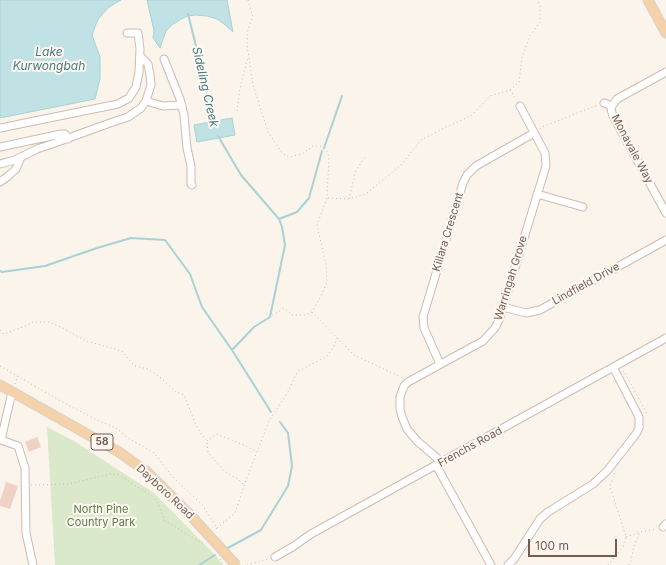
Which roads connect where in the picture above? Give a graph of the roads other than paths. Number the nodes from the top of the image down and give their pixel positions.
1 (648, 0) edge
2 (127, 33) dead end
3 (666, 33) edge
4 (140, 56) junction
5 (164, 59) dead end
6 (666, 72) edge
7 (146, 101) junction
8 (604, 102) road end
9 (182, 105) junction
10 (520, 106) road end
11 (612, 106) junction
12 (0, 128) edge
13 (534, 133) junction
14 (68, 138) junction
15 (0, 147) edge
16 (22, 158) junction
17 (0, 164) edge
18 (0, 182) edge
19 (192, 185) dead end
20 (537, 194) junction
21 (582, 207) dead end
22 (666, 213) edge
23 (666, 240) edge
24 (503, 306) junction
25 (666, 338) edge
26 (440, 364) junction
27 (613, 367) junction
28 (0, 385) edge
29 (12, 392) junction
30 (0, 440) edge
31 (438, 464) junction
32 (275, 557) road end
33 (33, 565) edge
34 (236, 565) edge
35 (491, 565) edge
36 (508, 565) edge

1 - 3 main road
2 - 4 street
4 - 7 street
4 - 12 street
5 - 9 street
6 - 11 street, Monavale Way
7 - 9 street
7 - 14 street
8 - 11 street, Monavale Way
9 - 19 street
10 - 13 street, Warringah Grove
11 - 22 street, Monavale Way
13 - 20 street, Warringah Grove
13 - 26 street, Killara Crescent
14 - 15 street
14 - 16 street
16 - 17 street
16 - 18 street
20 - 21 street
20 - 24 street, Warringah Grove
23 - 24 street, Lindfield Drive
24 - 26 street, Warringah Grove
25 - 27 street, Frenchs Road
26 - 31 street, Warringah Grove
27 - 31 street, Frenchs Road
27 - 36 street
28 - 29 main road, Dayboro Road / 58
29 - 30 street
29 - 34 main road, Dayboro Road / 58, bridge
30 - 33 street
31 - 32 street, Frenchs Road
31 - 35 street

